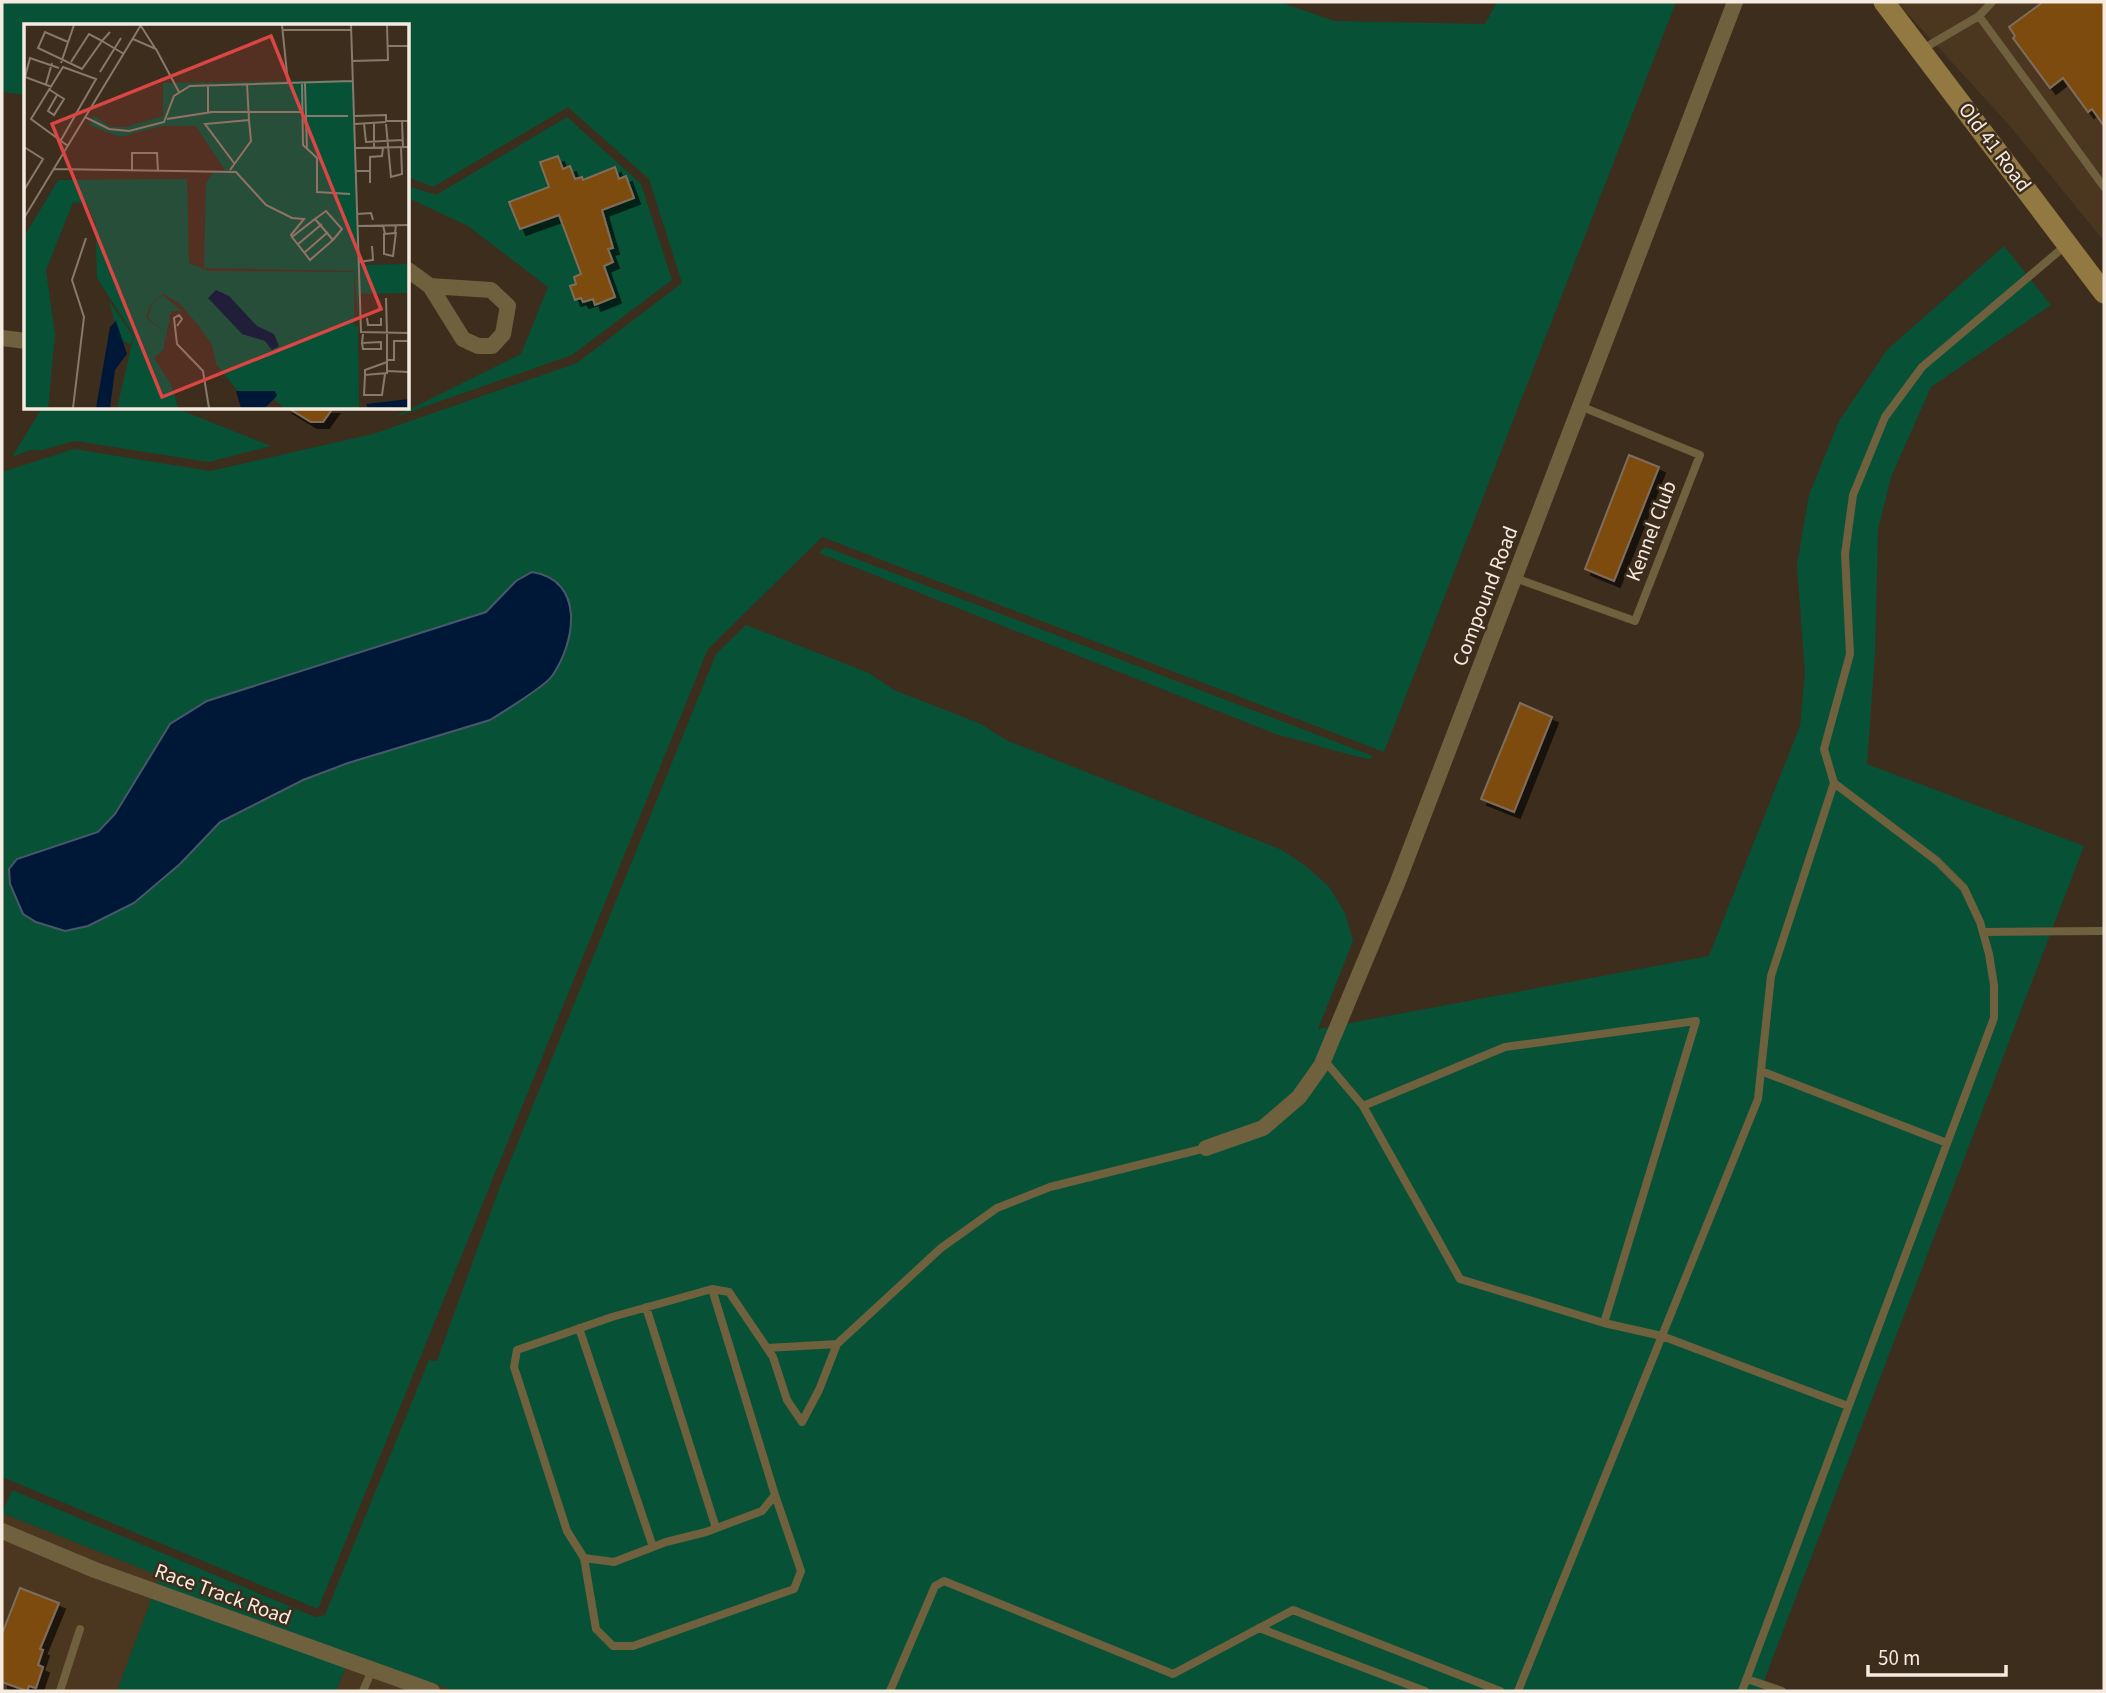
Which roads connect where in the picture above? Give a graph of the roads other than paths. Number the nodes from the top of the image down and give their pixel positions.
1 (1735, 2) edge
2 (1884, 2) edge
3 (1992, 2) edge
4 (1979, 16) junction
5 (1921, 50) junction
6 (2104, 187) edge
7 (2068, 244) junction
8 (410, 271) edge
9 (430, 286) junction
10 (2104, 293) edge
11 (2, 338) edge
12 (24, 341) edge
13 (1580, 406) junction
14 (1515, 578) junction
15 (1833, 783) junction
16 (2104, 931) edge
17 (1983, 932) junction
18 (1324, 1060) junction
19 (1761, 1071) junction
20 (1363, 1105) junction
21 (1947, 1143) junction
22 (1206, 1148) joint
23 (712, 1289) junction
24 (646, 1307) junction
25 (1604, 1324) junction
26 (579, 1328) junction
27 (1662, 1336) junction
28 (837, 1345) junction
29 (767, 1348) junction
30 (1847, 1406) junction
31 (775, 1495) junction
32 (716, 1528) junction
33 (2, 1531) edge
34 (653, 1547) junction
35 (584, 1558) junction
36 (1259, 1628) junction
37 (80, 1629) dead end
38 (372, 1670) junction
39 (1747, 1679) junction
40 (60, 1691) edge
41 (363, 1691) edge
42 (432, 1691) edge
43 (890, 1691) edge
44 (1425, 1691) edge
45 (1500, 1691) edge
46 (1518, 1691) edge
47 (1742, 1691) edge
48 (1782, 1691) edge

1 - 13 street, Compound Road
2 - 5 street, Old 41 Road
3 - 4 lane
4 - 5 lane
4 - 6 lane
5 - 7 street, Old 41 Road
7 - 10 street, Old 41 Road
7 - 15 lane
8 - 9 street
9 - 9 street
11 - 12 street
13 - 14 street, Compound Road
13 - 14 lane, Kennel Club
14 - 18 street, Compound Road
15 - 17 lane
15 - 19 lane
16 - 17 lane
17 - 21 lane
18 - 20 lane
18 - 22 street, Compound Road
19 - 21 lane
19 - 27 lane
20 - 25 lane
20 - 25 lane
21 - 30 lane
22 - 28 lane
23 - 24 lane
23 - 29 lane
23 - 31 lane
24 - 26 lane
24 - 32 lane
25 - 27 lane
26 - 34 lane
26 - 35 lane
27 - 30 lane
27 - 46 lane
28 - 29 lane
28 - 29 lane
30 - 39 lane
31 - 32 lane
31 - 35 lane
32 - 34 lane
33 - 38 street, Race Track Road
34 - 35 lane
36 - 43 lane
36 - 44 lane
36 - 45 lane
37 - 40 lane
38 - 41 lane
38 - 42 street, Race Track Road
39 - 47 lane
39 - 48 lane

